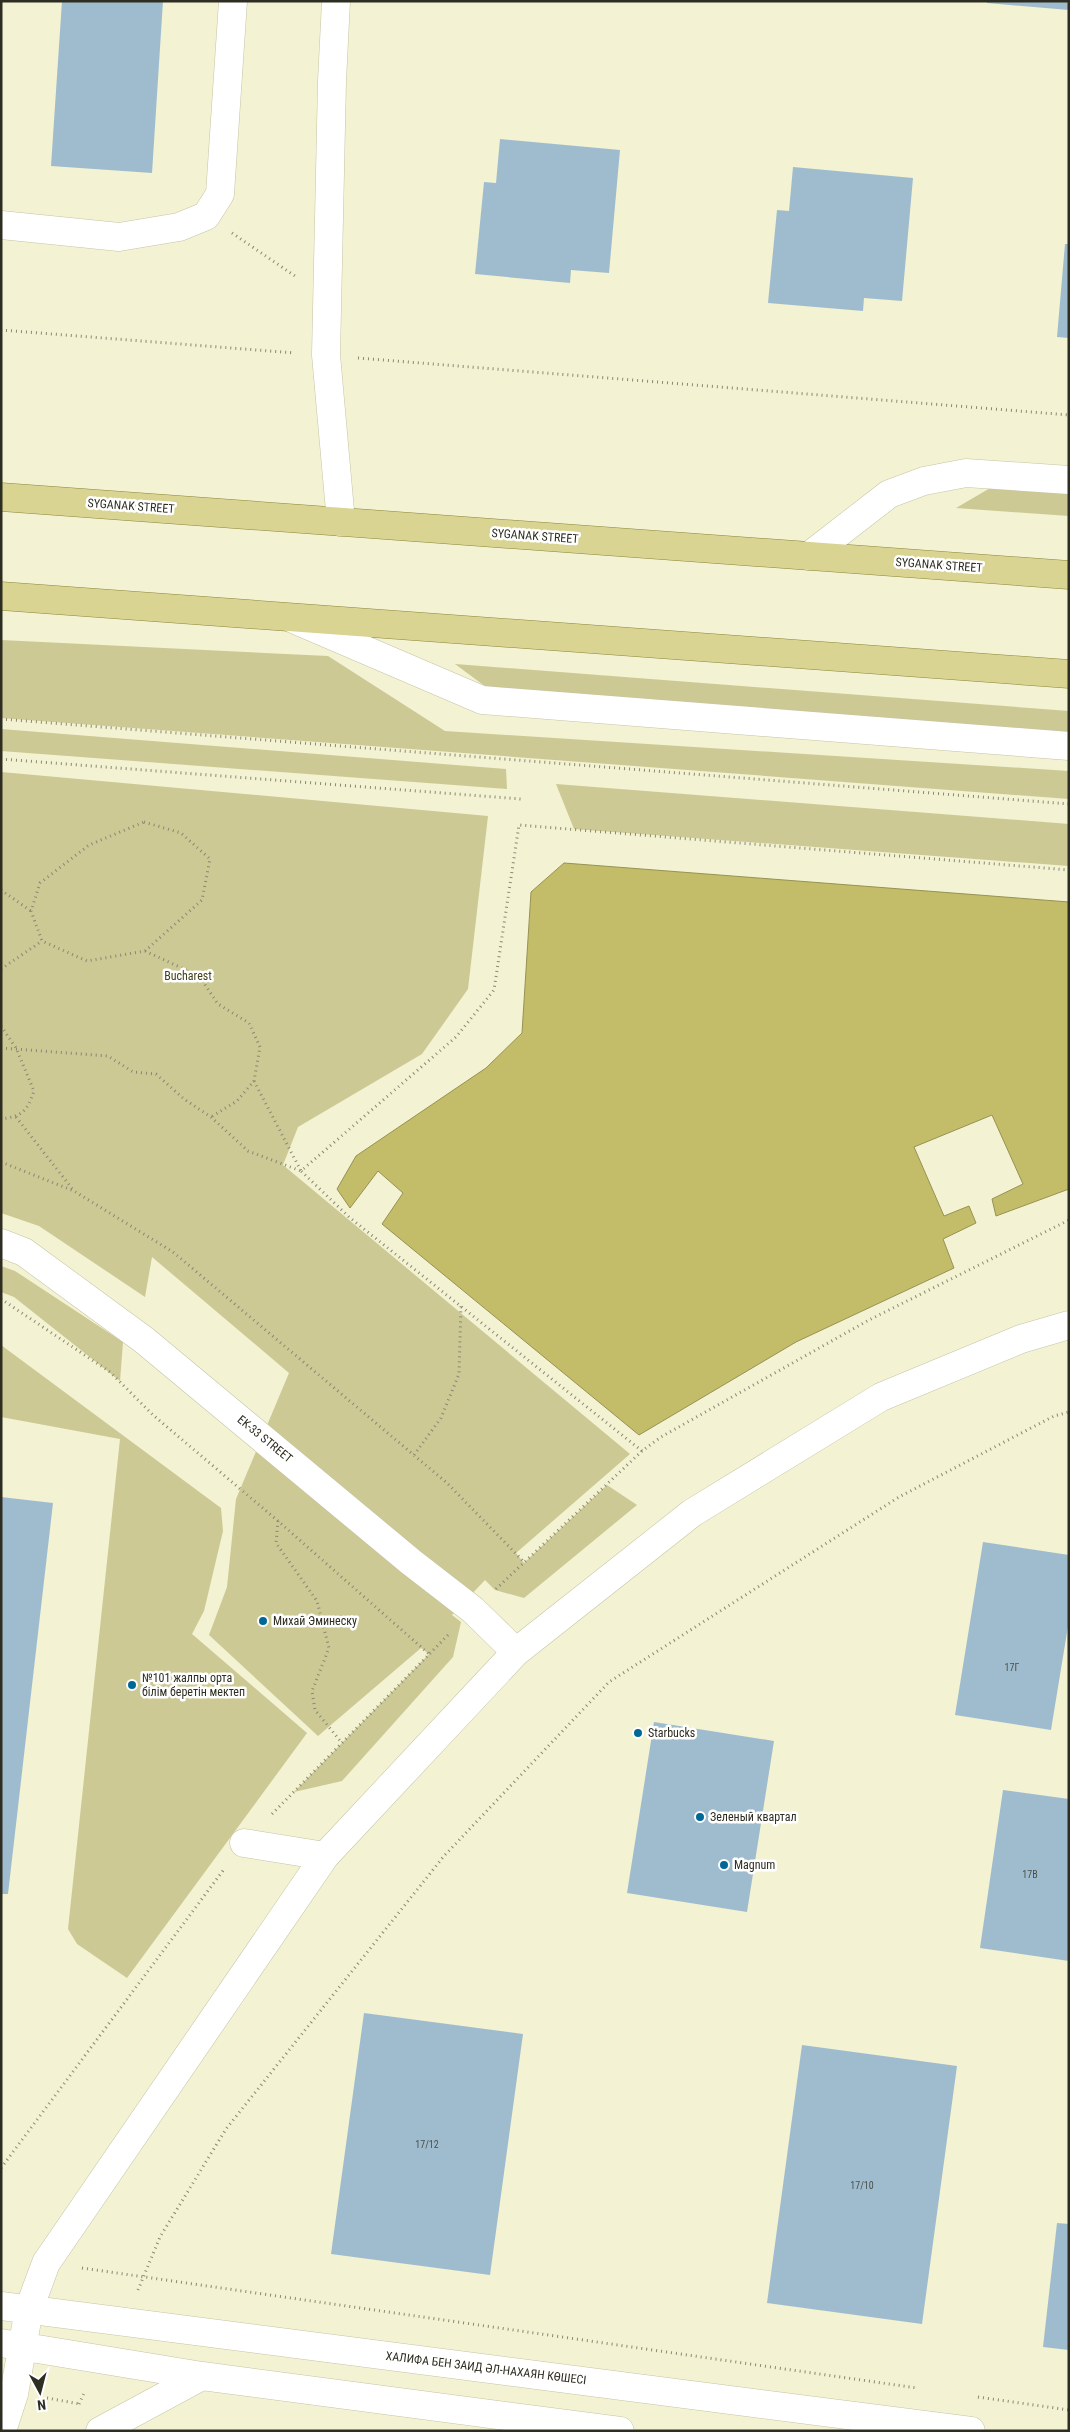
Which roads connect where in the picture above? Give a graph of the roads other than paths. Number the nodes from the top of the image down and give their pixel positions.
1 (232, 1) edge
2 (336, 1) edge
3 (1, 225) edge
4 (1069, 480) edge
5 (1, 497) edge
6 (341, 522) junction
7 (809, 556) junction
8 (1069, 575) edge
9 (6, 598) edge
10 (289, 617) junction
11 (1069, 674) edge
12 (1069, 746) edge
13 (1, 1243) edge
14 (1069, 1324) edge
15 (516, 1652) junction
16 (244, 1843) road end
17 (325, 1856) junction
18 (1, 2306) edge
19 (29, 2309) junction
20 (13, 2345) edge
21 (202, 2376) junction
22 (102, 2429) edge
23 (613, 2430) edge
24 (2, 2431) edge
25 (971, 2431) edge

1 - 3 street
2 - 6 street
4 - 7 street
5 - 6 main road, SYGANAK STREET
6 - 7 main road, SYGANAK STREET
7 - 8 main road, SYGANAK STREET
9 - 10 main road
10 - 11 main road
10 - 12 street
13 - 15 street, EK-33 STREET
14 - 15 street
15 - 17 street
16 - 17 street
17 - 19 street
18 - 19 street, ХАЛИФА БЕН ЗАИД ӘЛ-НАХАЯН КӨШЕСІ
19 - 20 street
19 - 25 street, ХАЛИФА БЕН ЗАИД ӘЛ-НАХАЯН КӨШЕСІ
20 - 21 street
20 - 24 street
21 - 22 street
21 - 23 street

